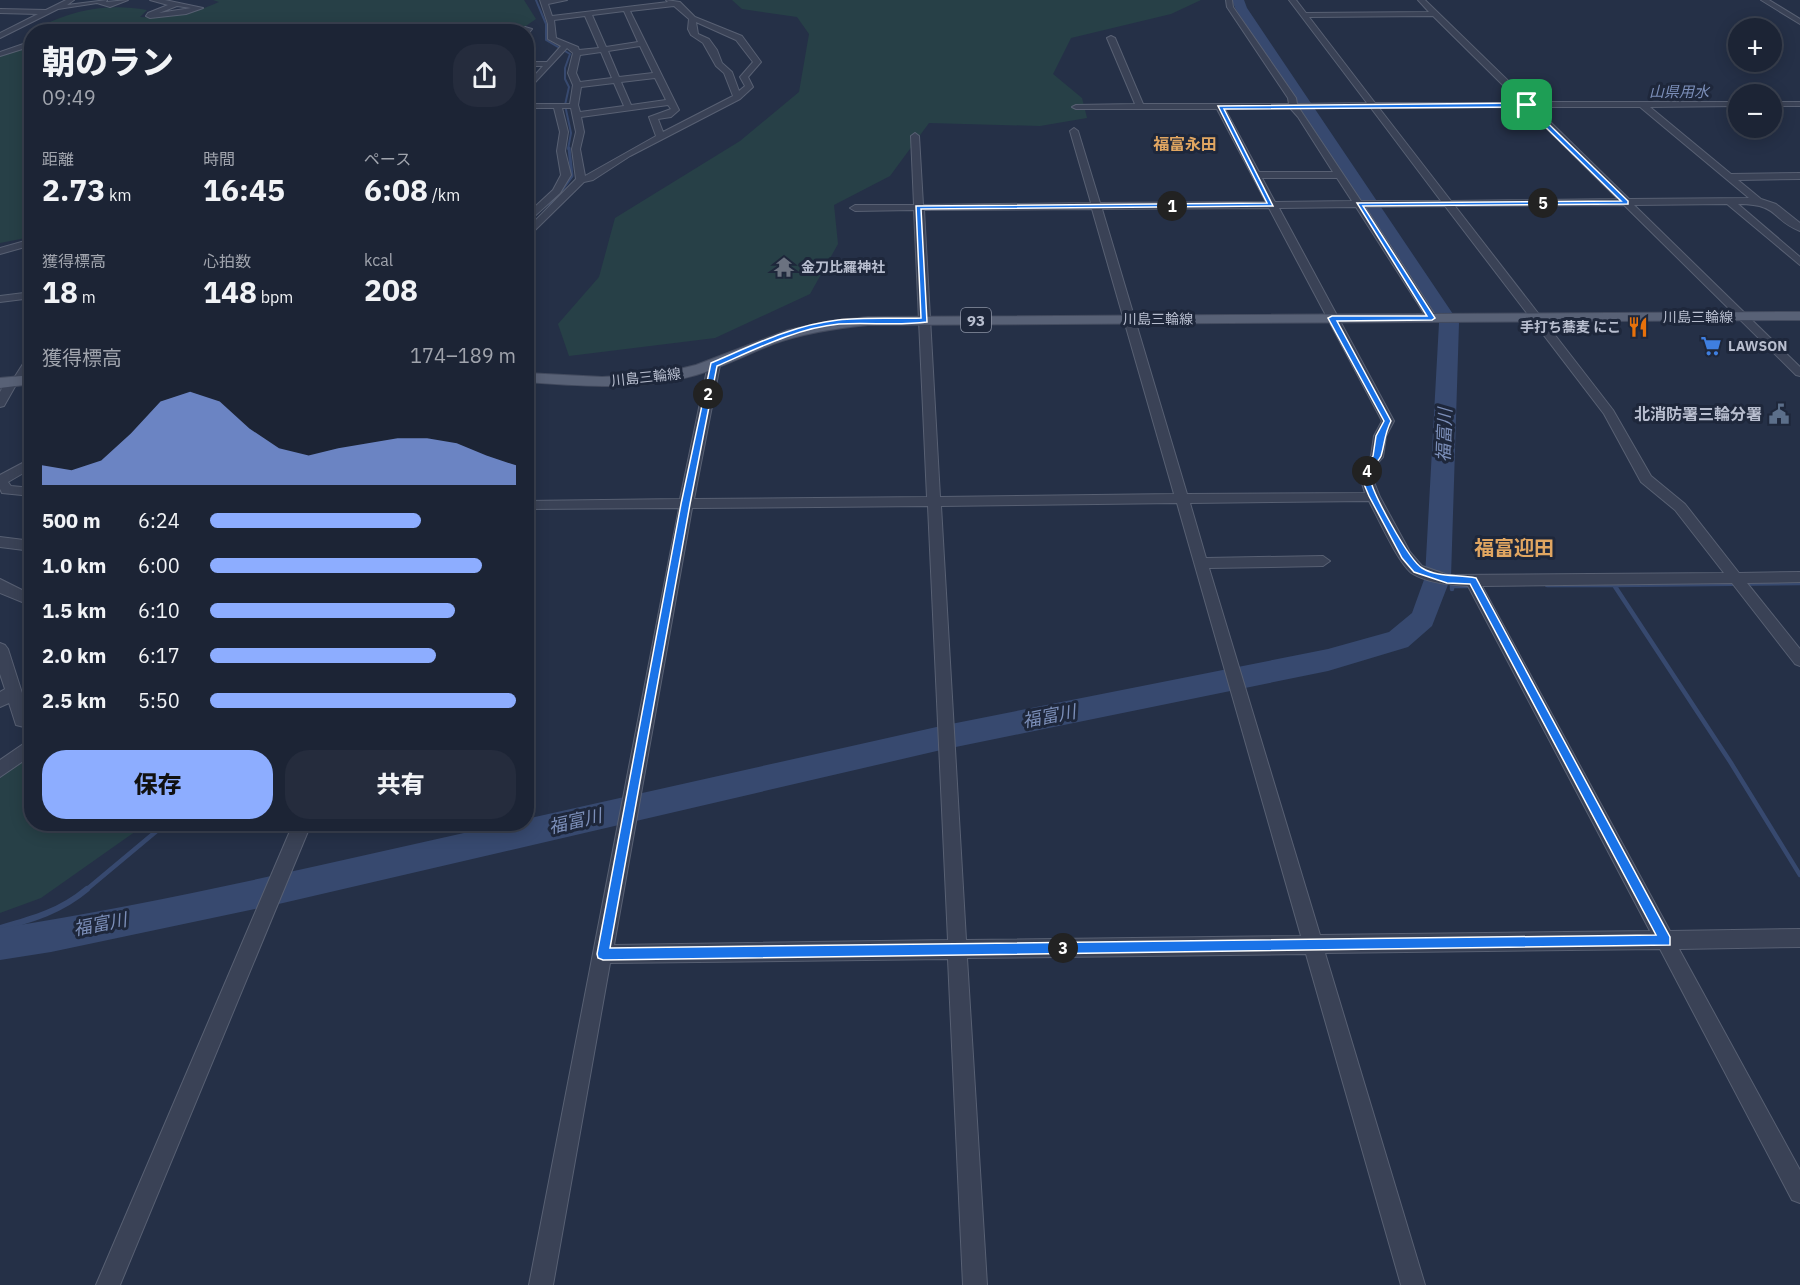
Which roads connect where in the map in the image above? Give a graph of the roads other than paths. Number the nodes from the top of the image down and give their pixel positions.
1 (71, 0) edge
2 (125, 0) edge
3 (153, 0) edge
4 (564, 0) edge
5 (1229, 0) edge
6 (1292, 0) edge
7 (1421, 0) edge
8 (1764, 0) edge
9 (102, 1) edge
10 (543, 1) edge
11 (673, 2) edge
12 (27, 4) dead end
13 (176, 4) junction
14 (626, 9) junction
15 (0, 11) edge
16 (11, 11) junction
17 (49, 11) junction
18 (590, 11) junction
19 (1784, 12) junction
20 (1800, 12) edge
21 (1434, 14) junction
22 (1303, 15) junction
23 (0, 17) edge
24 (550, 18) junction
25 (693, 18) junction
26 (1800, 22) edge
27 (21, 25) junction
28 (24, 26) edge
29 (0, 36) edge
30 (1111, 38) dead end
31 (642, 44) junction
32 (24, 46) edge
33 (563, 47) junction
34 (604, 49) junction
35 (577, 53) junction
36 (0, 54) edge
37 (534, 63) edge
38 (549, 64) junction
39 (657, 75) junction
40 (534, 80) edge
41 (617, 80) junction
42 (577, 85) junction
43 (737, 97) junction
44 (671, 102) junction
45 (1728, 104) edge
46 (1782, 104) joint
47 (1800, 104) edge
48 (1527, 105) junction
49 (1643, 105) junction
50 (534, 106) edge
51 (1373, 106) junction
52 (628, 107) junction
53 (1220, 107) junction
54 (1295, 107) junction
55 (568, 108) junction
56 (1076, 108) dead end
57 (1141, 108) junction
58 (1791, 111) dead end
59 (1074, 131) dead end
60 (915, 136) dead end
61 (661, 137) junction
62 (1340, 175) junction
63 (1256, 176) junction
64 (1800, 176) edge
65 (1728, 177) junction
66 (581, 180) junction
67 (1758, 201) junction
68 (1626, 202) junction
69 (1730, 202) junction
70 (1360, 204) junction
71 (1448, 204) junction
72 (1271, 205) junction
73 (1097, 206) junction
74 (855, 208) dead end
75 (918, 208) junction
76 (534, 212) edge
77 (534, 228) edge
78 (1800, 228) edge
79 (24, 244) edge
80 (0, 250) edge
81 (1800, 262) edge
82 (24, 296) edge
83 (0, 299) edge
84 (1742, 316) junction
85 (1800, 316) edge
86 (1332, 318) junction
87 (1434, 318) junction
88 (1537, 318) junction
89 (924, 320) junction
90 (1128, 320) junction
91 (714, 365) junction
92 (1800, 373) edge
93 (534, 377) edge
94 (16, 381) edge
95 (0, 403) edge
96 (24, 467) edge
97 (1, 481) edge
98 (24, 491) edge
99 (1373, 496) junction
100 (1182, 499) junction
101 (934, 502) junction
102 (686, 504) junction
103 (534, 505) edge
104 (0, 542) edge
105 (24, 545) edge
106 (1323, 561) dead end
107 (1201, 563) junction
108 (1800, 577) edge
109 (1740, 581) junction
110 (0, 584) edge
111 (1474, 584) junction
112 (24, 597) edge
113 (0, 649) edge
114 (1800, 660) edge
115 (13, 691) junction
116 (0, 701) edge
117 (24, 721) edge
118 (24, 751) edge
119 (0, 770) edge
120 (299, 831) edge
121 (1800, 938) edge
122 (1666, 941) junction
123 (1314, 945) junction
124 (957, 950) junction
125 (603, 954) junction
126 (1800, 1192) edge
127 (108, 1285) edge
128 (541, 1285) edge
129 (975, 1285) edge
130 (1413, 1285) edge

1 - 17 street
2 - 9 street
3 - 13 street
4 - 10 street
5 - 54 street
6 - 22 street
7 - 21 street
8 - 19 street
9 - 17 street
10 - 24 street
11 - 14 street
11 - 25 street
12 - 16 street
13 - 13 street
14 - 18 street
14 - 31 street
15 - 16 street
16 - 17 street
16 - 23 street
17 - 27 street
18 - 24 street
18 - 34 street
19 - 20 street
19 - 26 street
21 - 22 street
21 - 48 street
22 - 51 street
24 - 33 street
25 - 43 street
25 - 43 street
27 - 28 street
27 - 29 street
30 - 57 street
31 - 34 street
31 - 39 street
32 - 36 street
33 - 35 street
33 - 38 street
34 - 35 street
34 - 41 street
35 - 42 street
37 - 38 street
38 - 40 street
39 - 41 street
39 - 44 street
41 - 42 street
41 - 52 street
42 - 55 street
43 - 61 street
44 - 52 street
44 - 61 street
45 - 49 street
46 - 47 street
46 - 58 street
48 - 49 street
48 - 51 street
48 - 68 street
49 - 65 street
50 - 55 street
51 - 54 street
51 - 71 street
52 - 55 street
53 - 54 street
53 - 57 street
53 - 63 street
54 - 62 street
55 - 66 street
55 - 76 street
56 - 57 street
59 - 73 street
60 - 75 street
61 - 66 street
62 - 63 street
62 - 70 street
63 - 72 street
64 - 65 street
65 - 67 street
66 - 77 street
67 - 69 street
67 - 78 street
68 - 69 street
68 - 71 street
68 - 84 street
69 - 81 street
70 - 71 street
70 - 72 street
70 - 87 street
71 - 88 street
72 - 73 street
72 - 86 street
73 - 75 street
73 - 90 street
74 - 75 street
75 - 89 street
79 - 80 street
82 - 83 street
84 - 85 main road, 川島三輪線 / 93
84 - 88 main road, 川島三輪線 / 93
84 - 92 street
86 - 87 main road, 川島三輪線 / 93
86 - 90 main road, 川島三輪線 / 93
86 - 99 street
87 - 88 main road, 川島三輪線 / 93
88 - 109 street
89 - 90 main road, 川島三輪線 / 93
89 - 91 main road, 川島三輪線 / 93
89 - 101 street
90 - 100 street
91 - 93 main road, 川島三輪線 / 93
91 - 102 street
94 - 95 street
96 - 97 street
97 - 98 street
99 - 100 street
99 - 111 street
100 - 101 street
100 - 107 street
101 - 102 street
101 - 124 street
102 - 103 street
102 - 125 street
104 - 105 street
106 - 107 street
107 - 123 street
108 - 109 street
109 - 111 street
109 - 114 street
110 - 112 street
111 - 122 street
113 - 115 street
115 - 116 street
115 - 117 street
118 - 119 street
120 - 127 street
121 - 122 street
122 - 123 street
122 - 126 street
123 - 124 street
123 - 130 street
124 - 125 street
124 - 129 street
125 - 128 street

